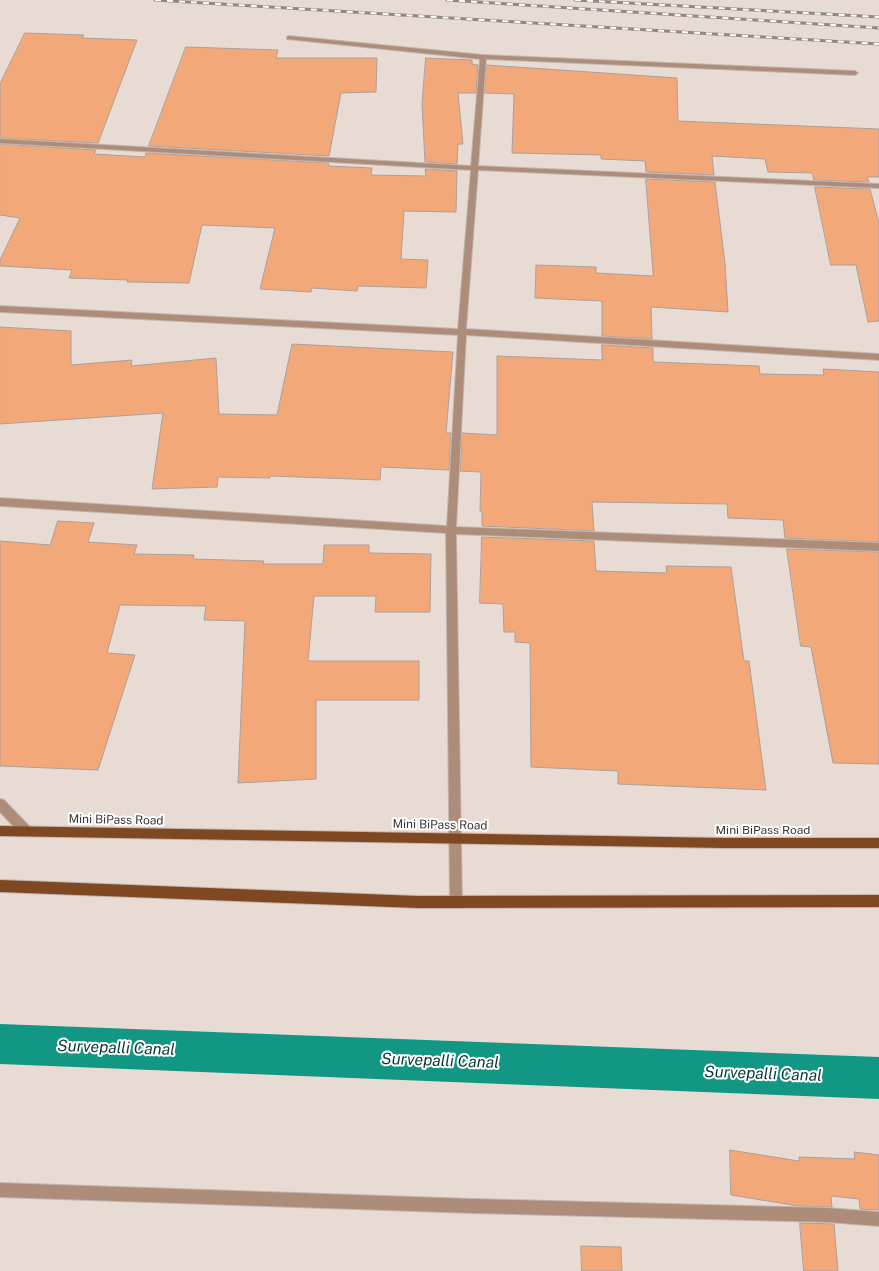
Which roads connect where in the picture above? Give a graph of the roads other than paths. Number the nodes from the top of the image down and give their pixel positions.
1 (289, 38) dead end
2 (483, 58) junction
3 (855, 73) dead end
4 (0, 141) edge
5 (475, 168) junction
6 (879, 186) edge
7 (0, 309) edge
8 (462, 332) junction
9 (879, 357) edge
10 (0, 502) edge
11 (451, 530) junction
12 (879, 547) edge
13 (0, 804) edge
14 (0, 831) edge
15 (26, 831) junction
16 (456, 838) junction
17 (879, 843) edge
18 (3, 888) edge
19 (879, 901) edge
20 (456, 902) junction
21 (0, 1190) edge
22 (879, 1219) edge

1 - 2 street
2 - 3 street
2 - 5 street
4 - 5 street
5 - 6 street
5 - 8 street
7 - 8 street
8 - 9 street
8 - 11 street
10 - 11 street
11 - 12 street
11 - 16 street
13 - 15 street
14 - 15 main road, Mini BiPass Road
15 - 16 main road, Mini BiPass Road
16 - 17 main road, Mini BiPass Road
16 - 20 street
18 - 20 main road
19 - 20 main road
21 - 22 street

